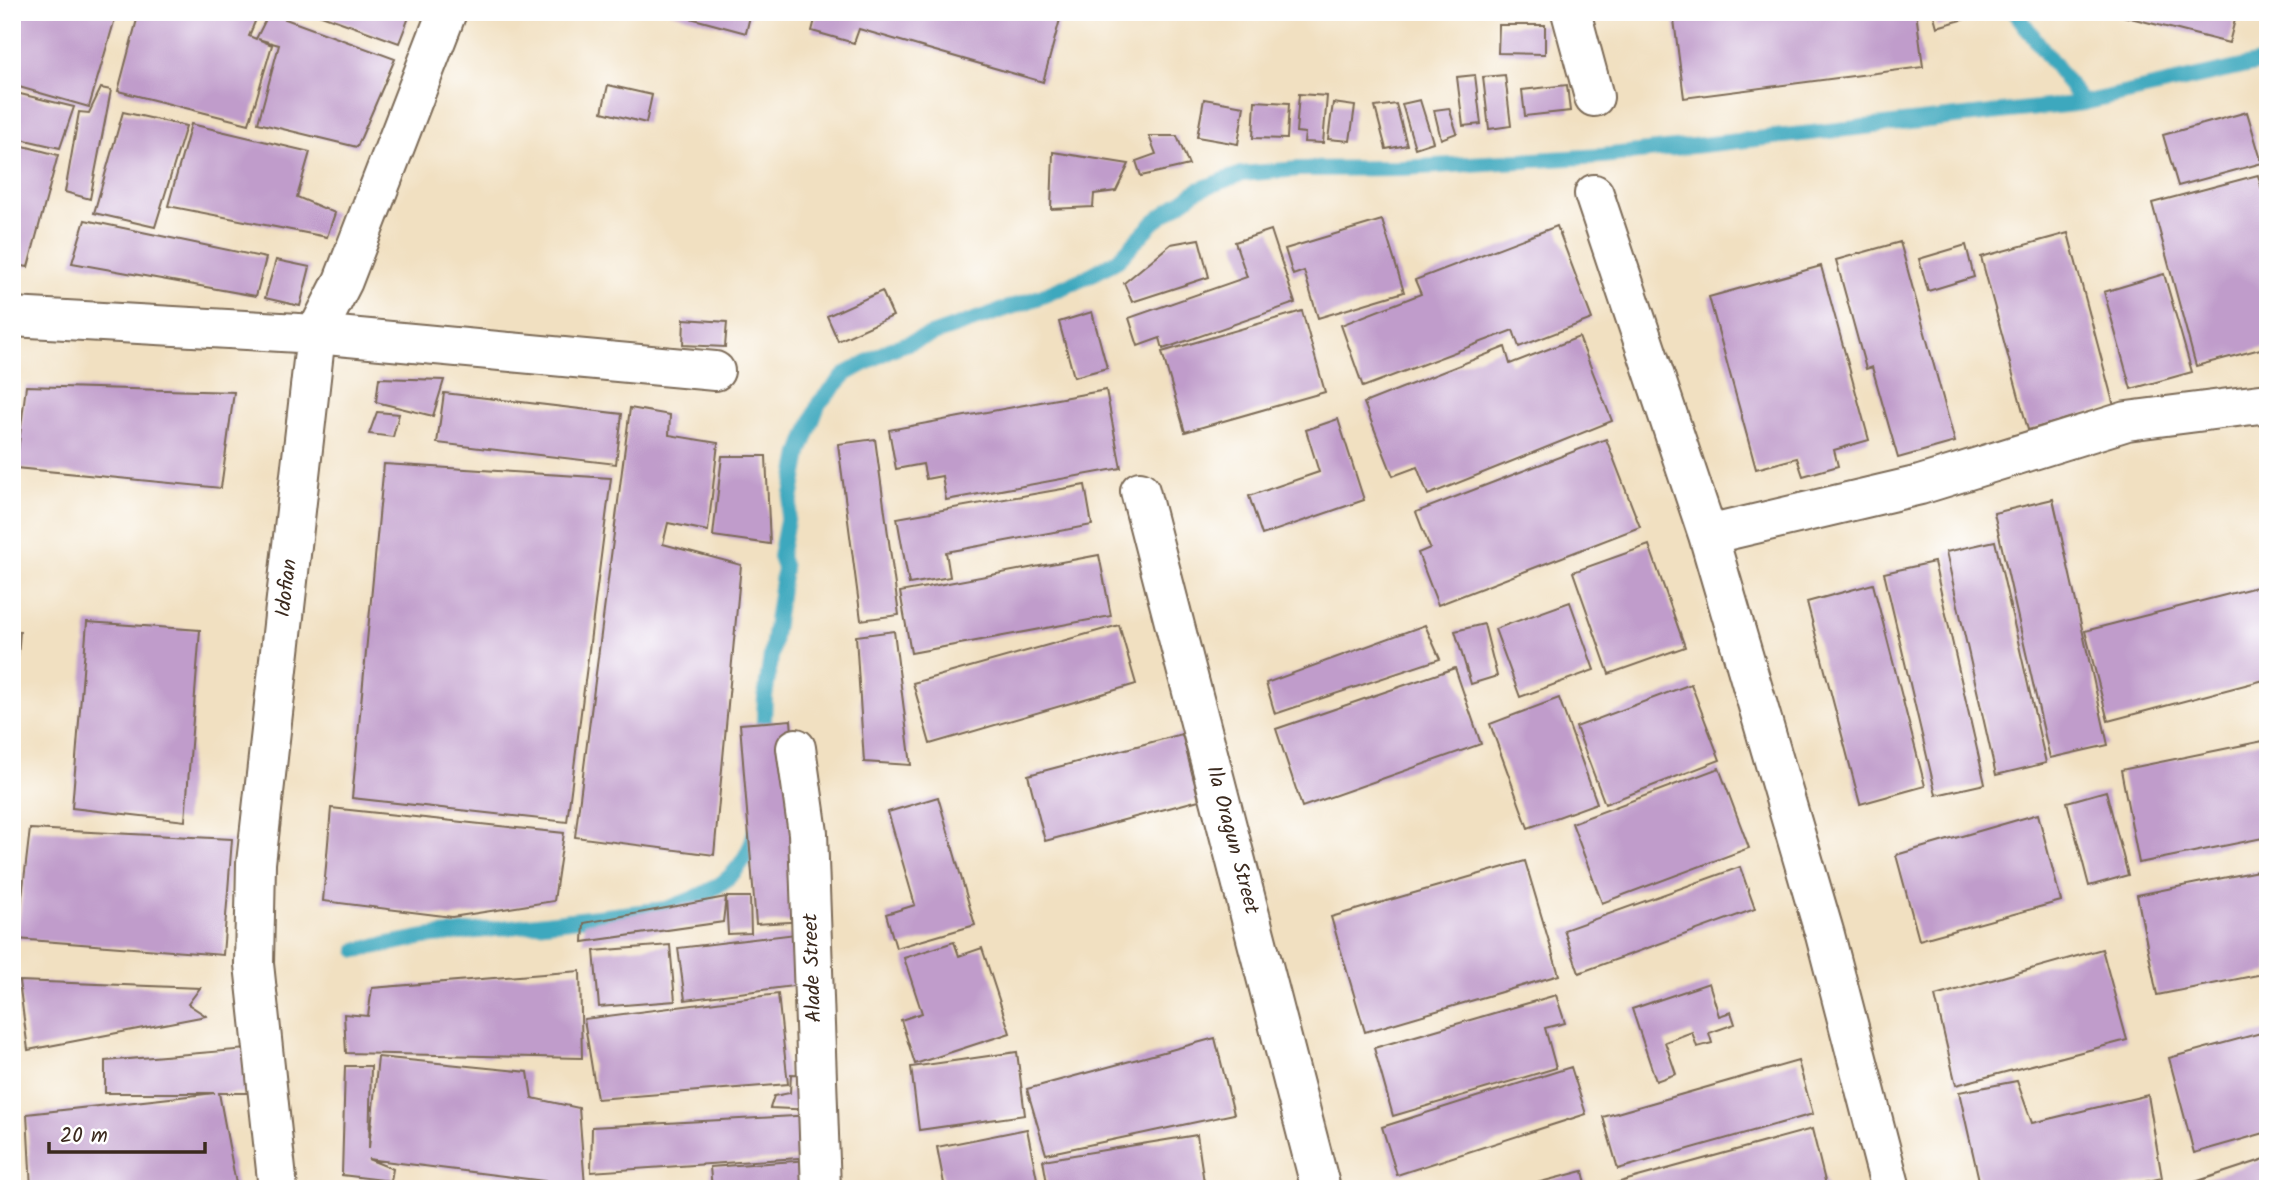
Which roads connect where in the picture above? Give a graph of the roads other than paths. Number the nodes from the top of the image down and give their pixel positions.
1 (447, 12) edge
2 (1570, 12) edge
3 (1594, 97) dead end
4 (1594, 194) dead end
5 (12, 317) edge
6 (316, 334) junction
7 (715, 371) dead end
8 (2267, 405) edge
9 (1140, 491) dead end
10 (1708, 535) junction
11 (796, 748) dead end
12 (278, 1189) edge
13 (821, 1189) edge
14 (1321, 1189) edge
15 (1891, 1189) edge

1 - 6 street, Idofian
2 - 3 street
4 - 10 street
5 - 6 street
6 - 7 street
6 - 12 street, Idofian
8 - 10 street
9 - 14 street, Ila Oragun Street
10 - 15 street
11 - 13 street, Alade Street

